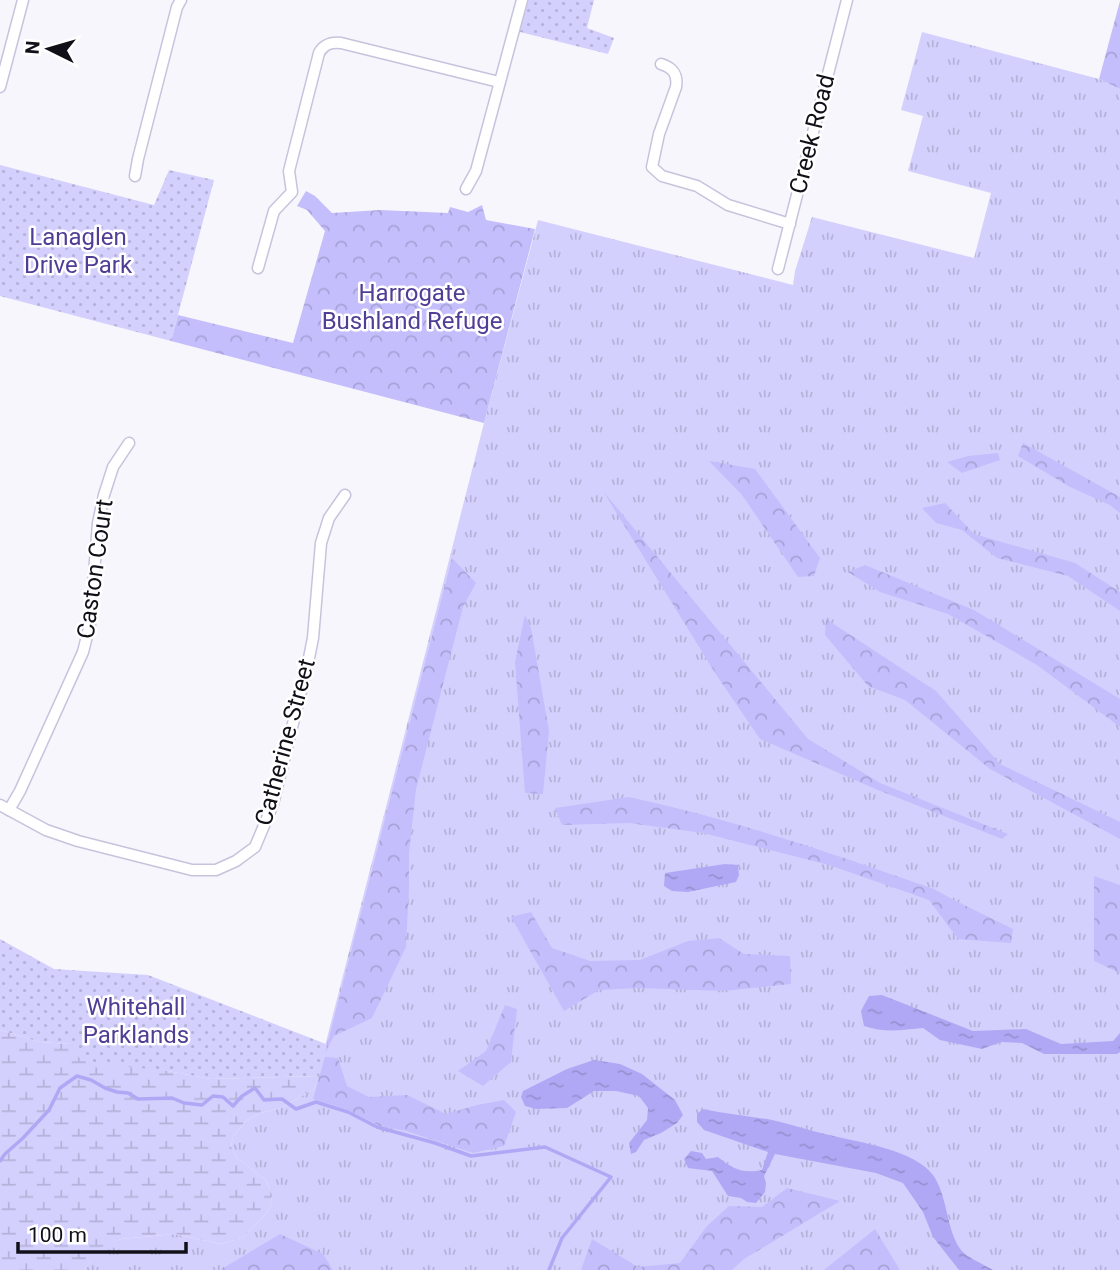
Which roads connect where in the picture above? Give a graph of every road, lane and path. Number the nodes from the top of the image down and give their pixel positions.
1 (23, 0) edge
2 (181, 0) edge
3 (522, 0) edge
4 (847, 0) edge
5 (661, 64) dead end
6 (499, 82) junction
7 (0, 87) edge
8 (135, 176) dead end
9 (466, 189) dead end
10 (790, 224) junction
11 (258, 268) dead end
12 (778, 269) dead end
13 (129, 443) dead end
14 (345, 495) dead end
15 (5, 807) edge

1 - 7 street
2 - 8 street
3 - 6 street
4 - 10 street, Creek Road
5 - 10 street
6 - 9 street
6 - 11 street
10 - 12 street, Creek Road
13 - 15 street, Caston Court
14 - 15 street, Catherine Street

